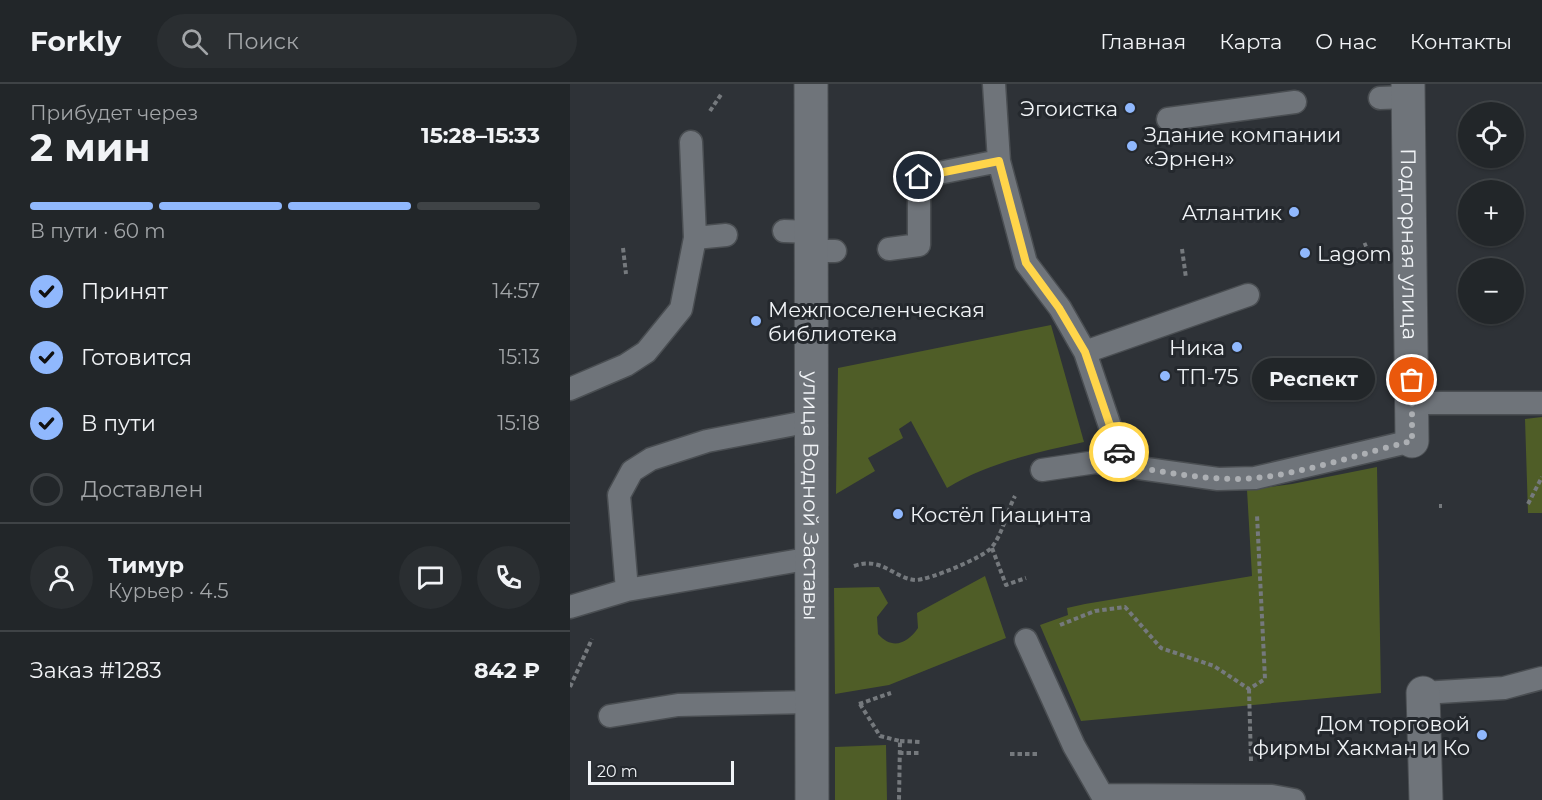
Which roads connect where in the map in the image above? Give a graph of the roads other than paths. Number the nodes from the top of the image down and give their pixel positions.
1 (811, 84) edge
2 (994, 84) edge
3 (1399, 93) edge
4 (1295, 102) dead end
5 (1168, 119) dead end
6 (691, 142) dead end
7 (999, 161) junction
8 (726, 235) dead end
9 (695, 238) junction
10 (890, 249) dead end
11 (1248, 295) dead end
12 (1085, 352) junction
13 (570, 389) edge
14 (1413, 403) junction
15 (1542, 403) edge
16 (811, 421) junction
17 (1412, 441) joint
18 (1123, 465) junction
19 (1042, 470) road end
20 (812, 564) junction
21 (627, 590) junction
22 (570, 606) edge
23 (1026, 640) dead end
24 (1542, 678) edge
25 (1423, 693) joint
26 (812, 702) junction
27 (610, 716) dead end
28 (812, 800) edge
29 (1294, 800) edge
30 (1426, 800) edge

1 - 16 street, улица Водной Заставы
2 - 7 lane
3 - 14 street, Подгорная улица
4 - 5 lane
6 - 9 lane
7 - 10 lane
7 - 12 lane
8 - 9 lane
9 - 13 lane
11 - 12 lane
12 - 18 lane
14 - 15 lane
14 - 17 street, Подгорная улица
16 - 20 street, улица Водной Заставы
16 - 21 lane
17 - 18 lane
18 - 19 lane
20 - 21 lane
20 - 26 street, улица Водной Заставы
21 - 22 lane
23 - 29 lane
24 - 25 lane
25 - 30 street
26 - 27 lane
26 - 28 street, улица Водной Заставы

